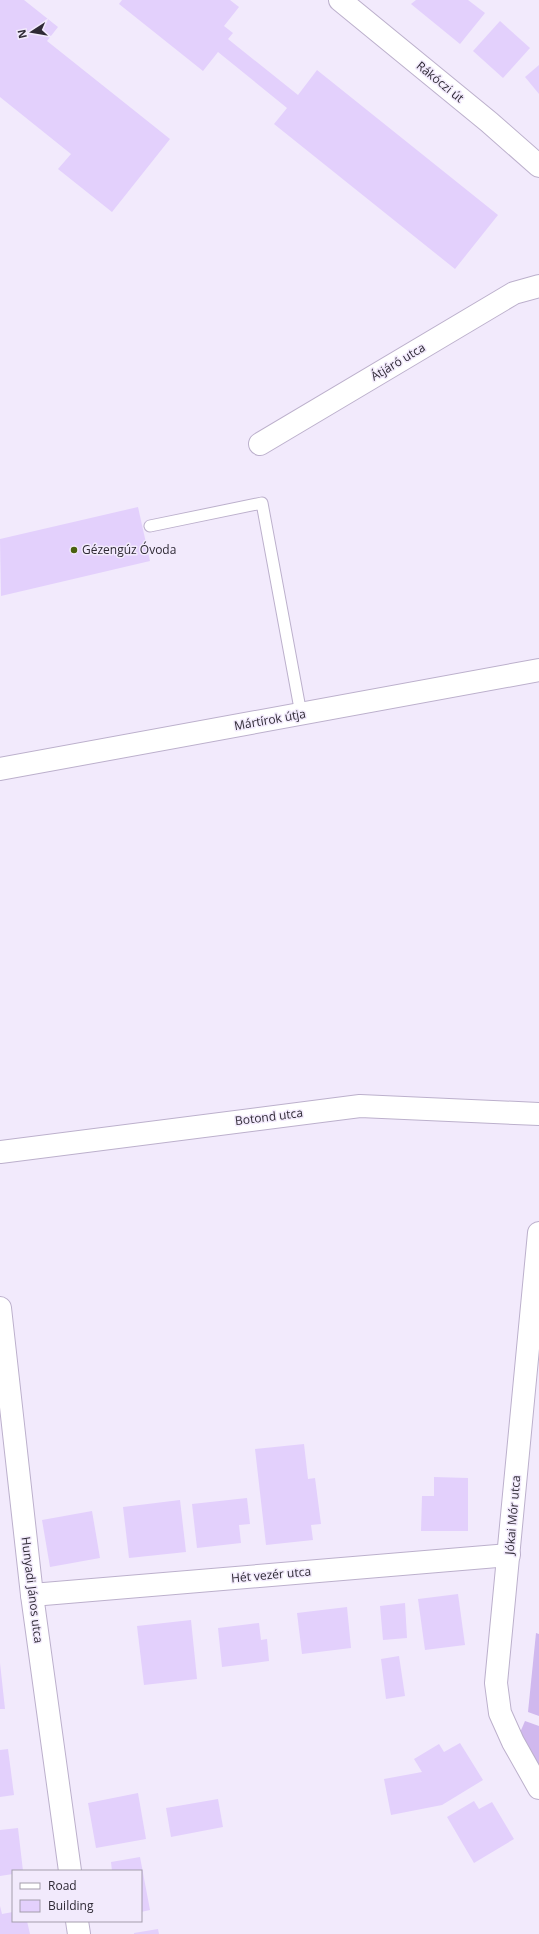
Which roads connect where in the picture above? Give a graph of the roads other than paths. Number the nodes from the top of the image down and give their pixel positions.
1 (340, 0) edge
2 (539, 166) edge
3 (539, 286) edge
4 (260, 444) dead end
5 (150, 526) dead end
6 (539, 670) edge
7 (301, 714) junction
8 (0, 769) edge
9 (539, 1114) edge
10 (0, 1152) edge
11 (539, 1233) edge
12 (0, 1308) edge
13 (509, 1555) junction
14 (32, 1595) junction
15 (539, 1788) edge
16 (70, 1870) edge
17 (78, 1922) edge
18 (79, 1934) edge

1 - 2 street, Rákóczi út
3 - 4 street, Átjáró utca
5 - 7 lane
6 - 7 street, Mártírok útja
7 - 8 street, Mártírok útja
9 - 10 street, Botond utca
11 - 13 street, Jókai Mór utca
12 - 14 street, Hunyadi János utca
13 - 14 street, Hét vezér utca
13 - 15 street, Jókai Mór utca
14 - 16 street, Hunyadi János utca
17 - 18 street

